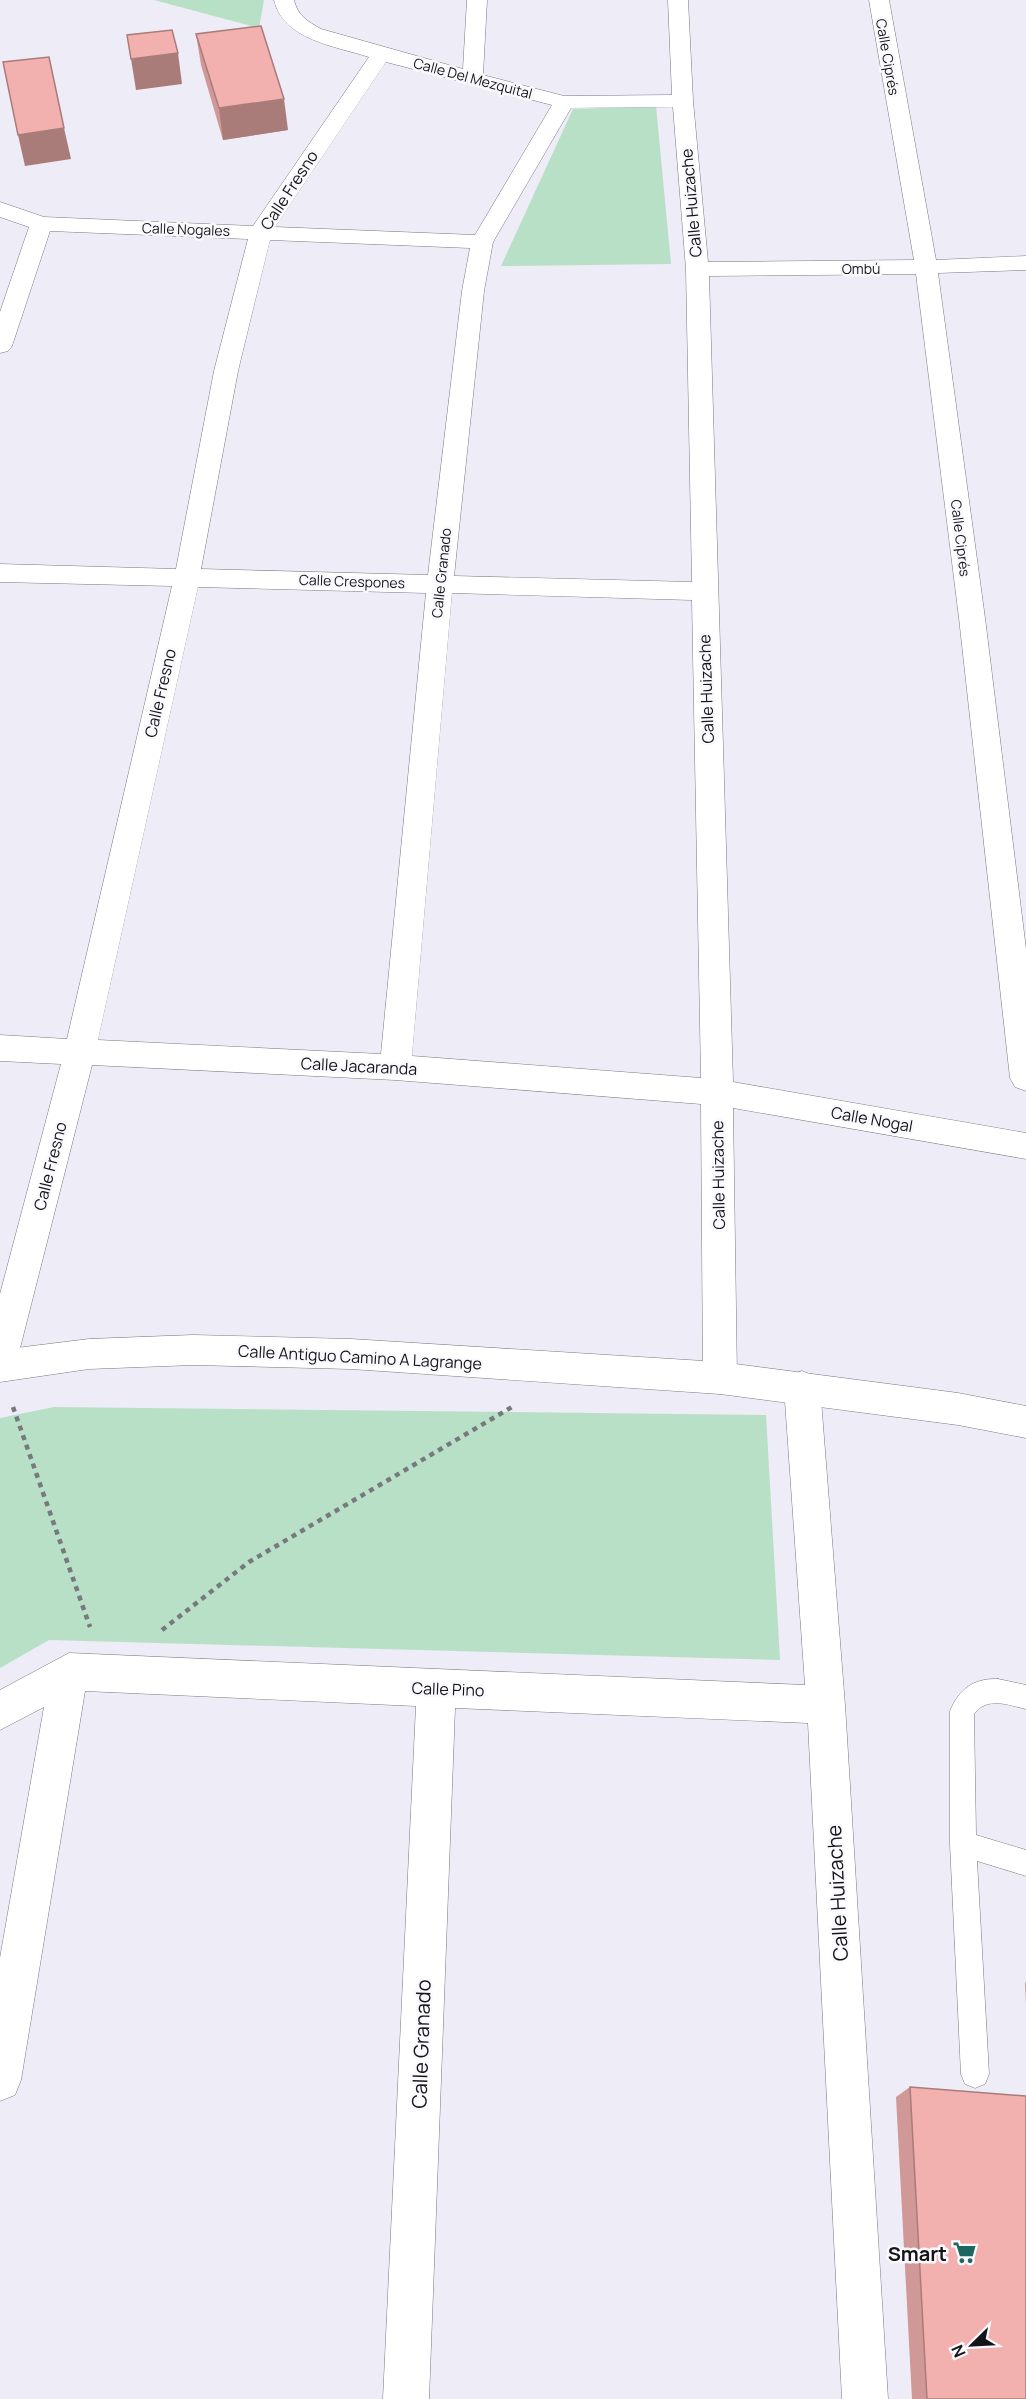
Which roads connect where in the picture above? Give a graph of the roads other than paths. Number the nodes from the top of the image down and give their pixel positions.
1 (284, 0) edge
2 (477, 0) edge
3 (678, 0) edge
4 (879, 0) edge
5 (381, 54) junction
6 (473, 78) junction
7 (683, 101) junction
8 (564, 102) junction
9 (0, 209) edge
10 (42, 224) junction
11 (261, 231) junction
12 (482, 242) junction
13 (1026, 263) edge
14 (926, 267) junction
15 (697, 269) junction
16 (0, 346) edge
17 (0, 573) edge
18 (187, 577) junction
19 (440, 584) junction
20 (703, 591) junction
21 (0, 1048) edge
22 (80, 1052) junction
23 (394, 1067) junction
24 (1026, 1078) edge
25 (717, 1092) junction
26 (1026, 1146) edge
27 (0, 1360) edge
28 (0, 1366) edge
29 (720, 1378) junction
30 (802, 1387) junction
31 (1026, 1422) edge
32 (88, 1673) junction
33 (436, 1689) junction
34 (1026, 1697) edge
35 (826, 1705) junction
36 (0, 1711) edge
37 (963, 1844) junction
38 (1026, 1863) edge
39 (975, 2074) dead end
40 (0, 2080) edge
41 (406, 2399) edge
42 (865, 2399) edge

1 - 5 street, Calle Del Mezquital
2 - 6 street
3 - 7 street, Calle Huizache
4 - 14 street, Calle Ciprés
5 - 6 street, Calle Del Mezquital
5 - 11 street, Calle Fresno
6 - 8 street, Calle Del Mezquital
7 - 8 street, Calle Del Mezquital
7 - 15 street, Calle Huizache
8 - 12 street, Calle Granado
9 - 10 street, Calle Nogales
10 - 11 street, Calle Nogales
10 - 16 street
11 - 12 street, Calle Nogales
11 - 18 street, Calle Fresno
12 - 19 street, Calle Granado
13 - 14 street, Ombú
14 - 15 street, Ombú
14 - 24 street, Calle Ciprés
15 - 20 street, Calle Huizache
17 - 18 street, Calle Crespones
18 - 19 street, Calle Crespones
18 - 22 street, Calle Fresno
19 - 20 street, Calle Crespones
19 - 23 street, Calle Granado
20 - 25 street, Calle Huizache
21 - 22 street, Calle Jacaranda
22 - 23 street, Calle Jacaranda
22 - 27 street, Calle Fresno
23 - 25 street, Calle Jacaranda
25 - 26 street, Calle Nogal
25 - 29 street, Calle Huizache
28 - 29 street, Calle Antiguo Camino A Lagrange
29 - 30 street, Calle Antiguo Camino A Lagrange
30 - 31 street, Calle Antiguo Camino A Lagrange
30 - 35 street, Calle Huizache
32 - 33 street, Calle Pino
32 - 36 street
32 - 40 street
33 - 35 street, Calle Pino
33 - 41 street, Calle Granado
34 - 37 lane
35 - 42 street, Calle Huizache
37 - 38 lane
37 - 39 lane

